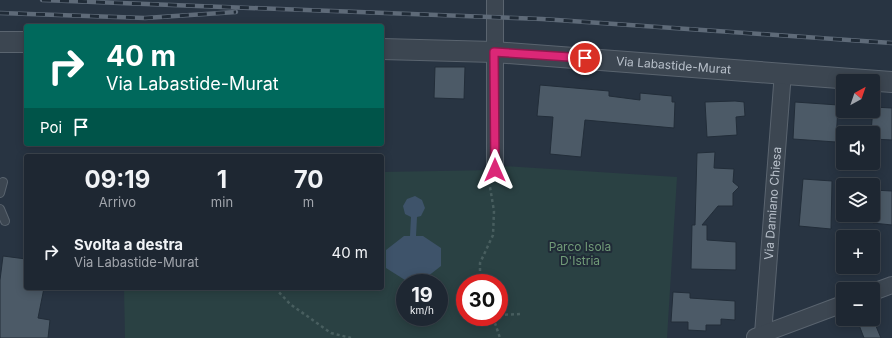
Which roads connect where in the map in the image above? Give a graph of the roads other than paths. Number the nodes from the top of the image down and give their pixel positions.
1 (495, 0) edge
2 (0, 42) edge
3 (24, 42) edge
4 (384, 50) edge
5 (494, 52) junction
6 (783, 72) junction
7 (892, 82) edge
8 (495, 170) road end
9 (2, 183) edge
10 (0, 193) edge
11 (0, 208) edge
12 (2, 221) edge
13 (892, 285) edge
14 (880, 289) edge
15 (836, 307) edge
16 (758, 336) edge

1 - 5 street
2 - 3 street
4 - 5 street, Via Labastide-Murat
5 - 6 street, Via Labastide-Murat
5 - 8 street
6 - 7 street, Via Labastide-Murat
6 - 16 street, Via Damiano Chiesa
9 - 10 lane
11 - 12 lane
13 - 14 street
15 - 16 street, Via Damiano Chiesa

